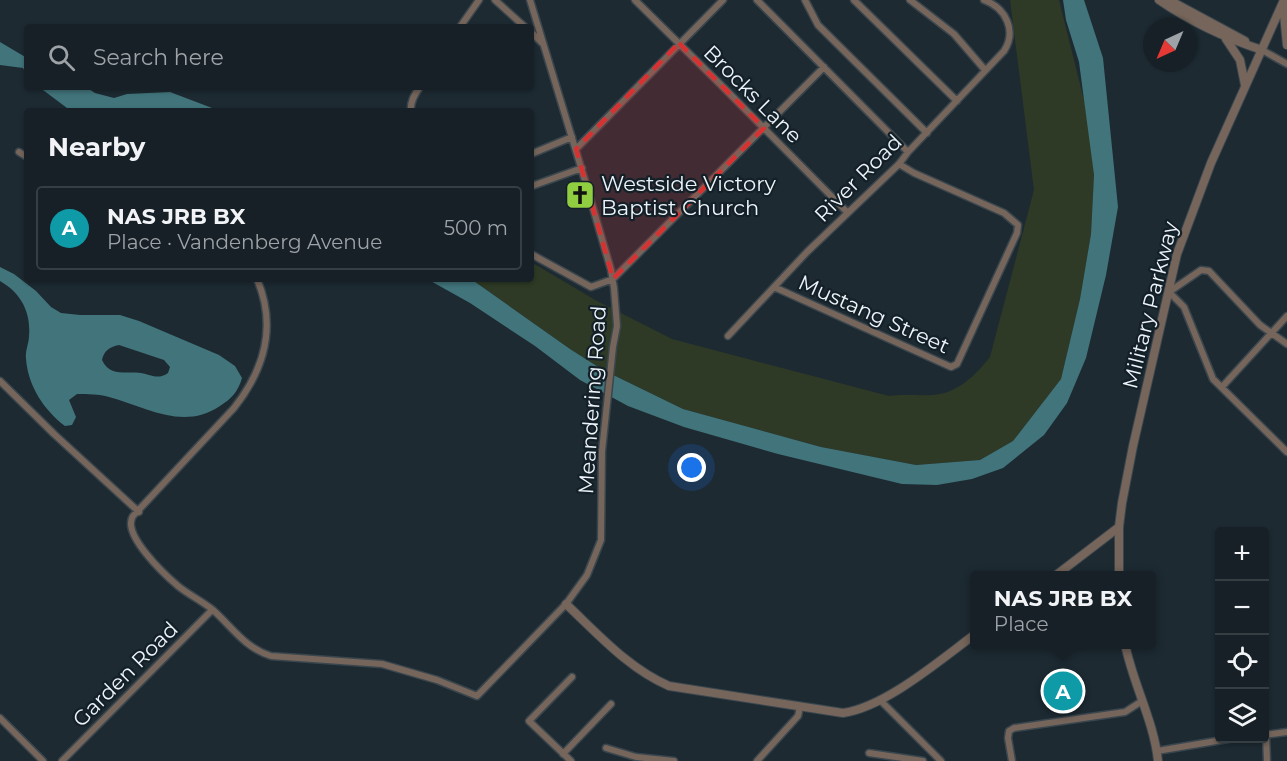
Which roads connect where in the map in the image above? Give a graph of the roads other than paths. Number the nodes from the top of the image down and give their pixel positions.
1 (478, 0) edge
2 (495, 0) edge
3 (530, 0) edge
4 (635, 0) edge
5 (723, 0) edge
6 (757, 0) edge
7 (806, 0) edge
8 (854, 0) edge
9 (910, 0) edge
10 (984, 0) edge
11 (1159, 0) edge
12 (1169, 0) edge
13 (1284, 2) edge
14 (462, 24) edge
15 (522, 24) edge
16 (534, 35) edge
17 (1225, 38) junction
18 (543, 43) junction
19 (679, 44) junction
20 (1287, 45) edge
21 (1262, 50) junction
22 (1287, 64) edge
23 (824, 67) junction
24 (985, 70) junction
25 (1245, 85) junction
26 (418, 90) edge
27 (957, 102) junction
28 (410, 108) edge
29 (764, 128) junction
30 (927, 132) junction
31 (572, 137) junction
32 (576, 149) junction
33 (19, 152) dead end
34 (908, 152) junction
35 (534, 153) edge
36 (24, 155) edge
37 (899, 164) junction
38 (582, 168) junction
39 (534, 185) edge
40 (847, 212) junction
41 (534, 256) edge
42 (613, 279) junction
43 (258, 282) edge
44 (774, 287) junction
45 (1169, 292) junction
46 (1287, 316) edge
47 (1271, 332) junction
48 (728, 336) dead end
49 (1287, 344) edge
50 (0, 381) edge
51 (1222, 387) junction
52 (1287, 452) edge
53 (139, 512) junction
54 (1119, 527) junction
55 (1062, 571) edge
56 (1119, 571) edge
57 (566, 604) junction
58 (212, 610) junction
59 (970, 638) edge
60 (1126, 649) edge
61 (572, 677) dead end
62 (880, 701) junction
63 (1142, 701) junction
64 (611, 704) dead end
65 (800, 707) junction
66 (0, 718) edge
67 (1287, 732) edge
68 (1269, 734) edge
69 (1215, 741) edge
70 (1266, 743) edge
71 (606, 748) dead end
72 (1157, 751) junction
73 (869, 753) dead end
74 (563, 754) junction
75 (938, 760) edge
76 (43, 761) edge
77 (62, 761) edge
78 (571, 761) edge
79 (674, 761) edge
80 (757, 761) edge
81 (923, 761) edge
82 (1012, 761) edge
83 (1158, 761) edge
84 (1267, 761) edge

1 - 14 street
2 - 15 street
3 - 18 street, Meandering Road
4 - 19 street, Brocks Lane
5 - 19 street
6 - 23 street
7 - 30 street
8 - 27 street
9 - 24 street
10 - 24 street, River Road
11 - 17 street
12 - 21 street
13 - 20 street
13 - 21 street, Military Parkway
16 - 18 street
17 - 21 street
17 - 25 street
18 - 31 street, Meandering Road
19 - 29 street, Brocks Lane
19 - 32 street
21 - 22 street
21 - 25 street, Military Parkway
23 - 29 street
23 - 34 street
24 - 27 street, River Road
25 - 45 street, Military Parkway
26 - 28 street
27 - 30 street, River Road
29 - 40 street, Brocks Lane
29 - 42 street
30 - 34 street, River Road
31 - 32 street, Meandering Road
31 - 35 street
32 - 38 street, Meandering Road
33 - 36 street
34 - 37 street, River Road
37 - 40 street, River Road
37 - 44 street, Mustang Street
38 - 39 street
38 - 42 street, Meandering Road
40 - 44 street, River Road
41 - 42 street
42 - 57 street, Meandering Road
43 - 53 street
44 - 48 street, River Road
45 - 47 street
45 - 51 street
45 - 54 street, Military Parkway
46 - 47 street
47 - 49 street
47 - 51 street
50 - 53 street
51 - 52 street
53 - 58 street
54 - 55 street
54 - 56 street, Military Parkway
57 - 58 street, Meandering Road
57 - 65 street
58 - 77 street, Garden Road
59 - 62 street
60 - 63 street
61 - 74 street
62 - 65 street
62 - 75 street
63 - 72 street
63 - 82 street
64 - 74 street
65 - 80 street
66 - 76 street
67 - 68 street
69 - 72 street
70 - 84 street
71 - 79 street
72 - 83 street
73 - 81 street
74 - 78 street

